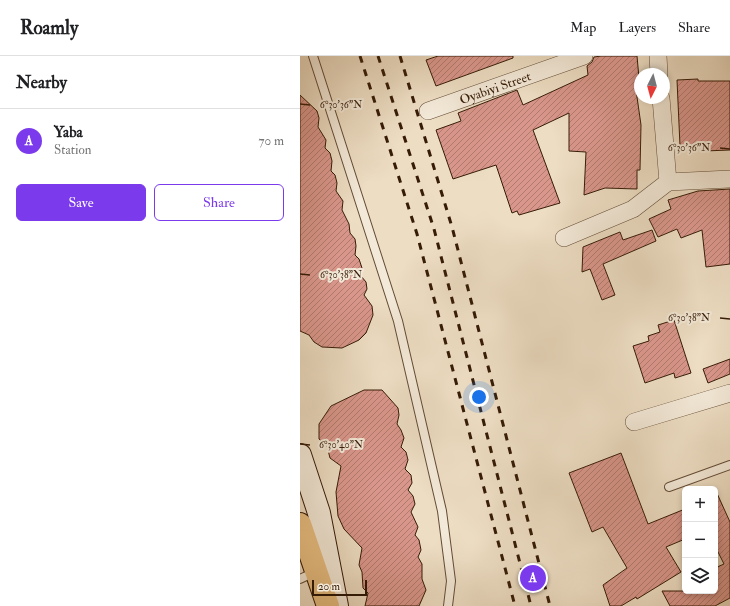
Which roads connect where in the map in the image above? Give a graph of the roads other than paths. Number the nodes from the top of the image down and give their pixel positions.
1 (313, 56) edge
2 (584, 56) edge
3 (658, 56) edge
4 (659, 68) edge
5 (662, 104) edge
6 (428, 111) dead end
7 (730, 179) edge
8 (668, 182) junction
9 (564, 238) dead end
10 (730, 393) edge
11 (634, 422) dead end
12 (300, 455) edge
13 (730, 464) edge
14 (669, 487) dead end
15 (300, 524) edge
16 (308, 576) edge
17 (328, 606) edge
18 (337, 606) edge
19 (448, 606) edge

1 - 19 lane
2 - 6 street, Oyabiyi Street
3 - 4 street
5 - 8 street
7 - 8 street
8 - 9 street
10 - 11 street
12 - 18 main road
13 - 14 lane
15 - 16 main road
16 - 17 main road

